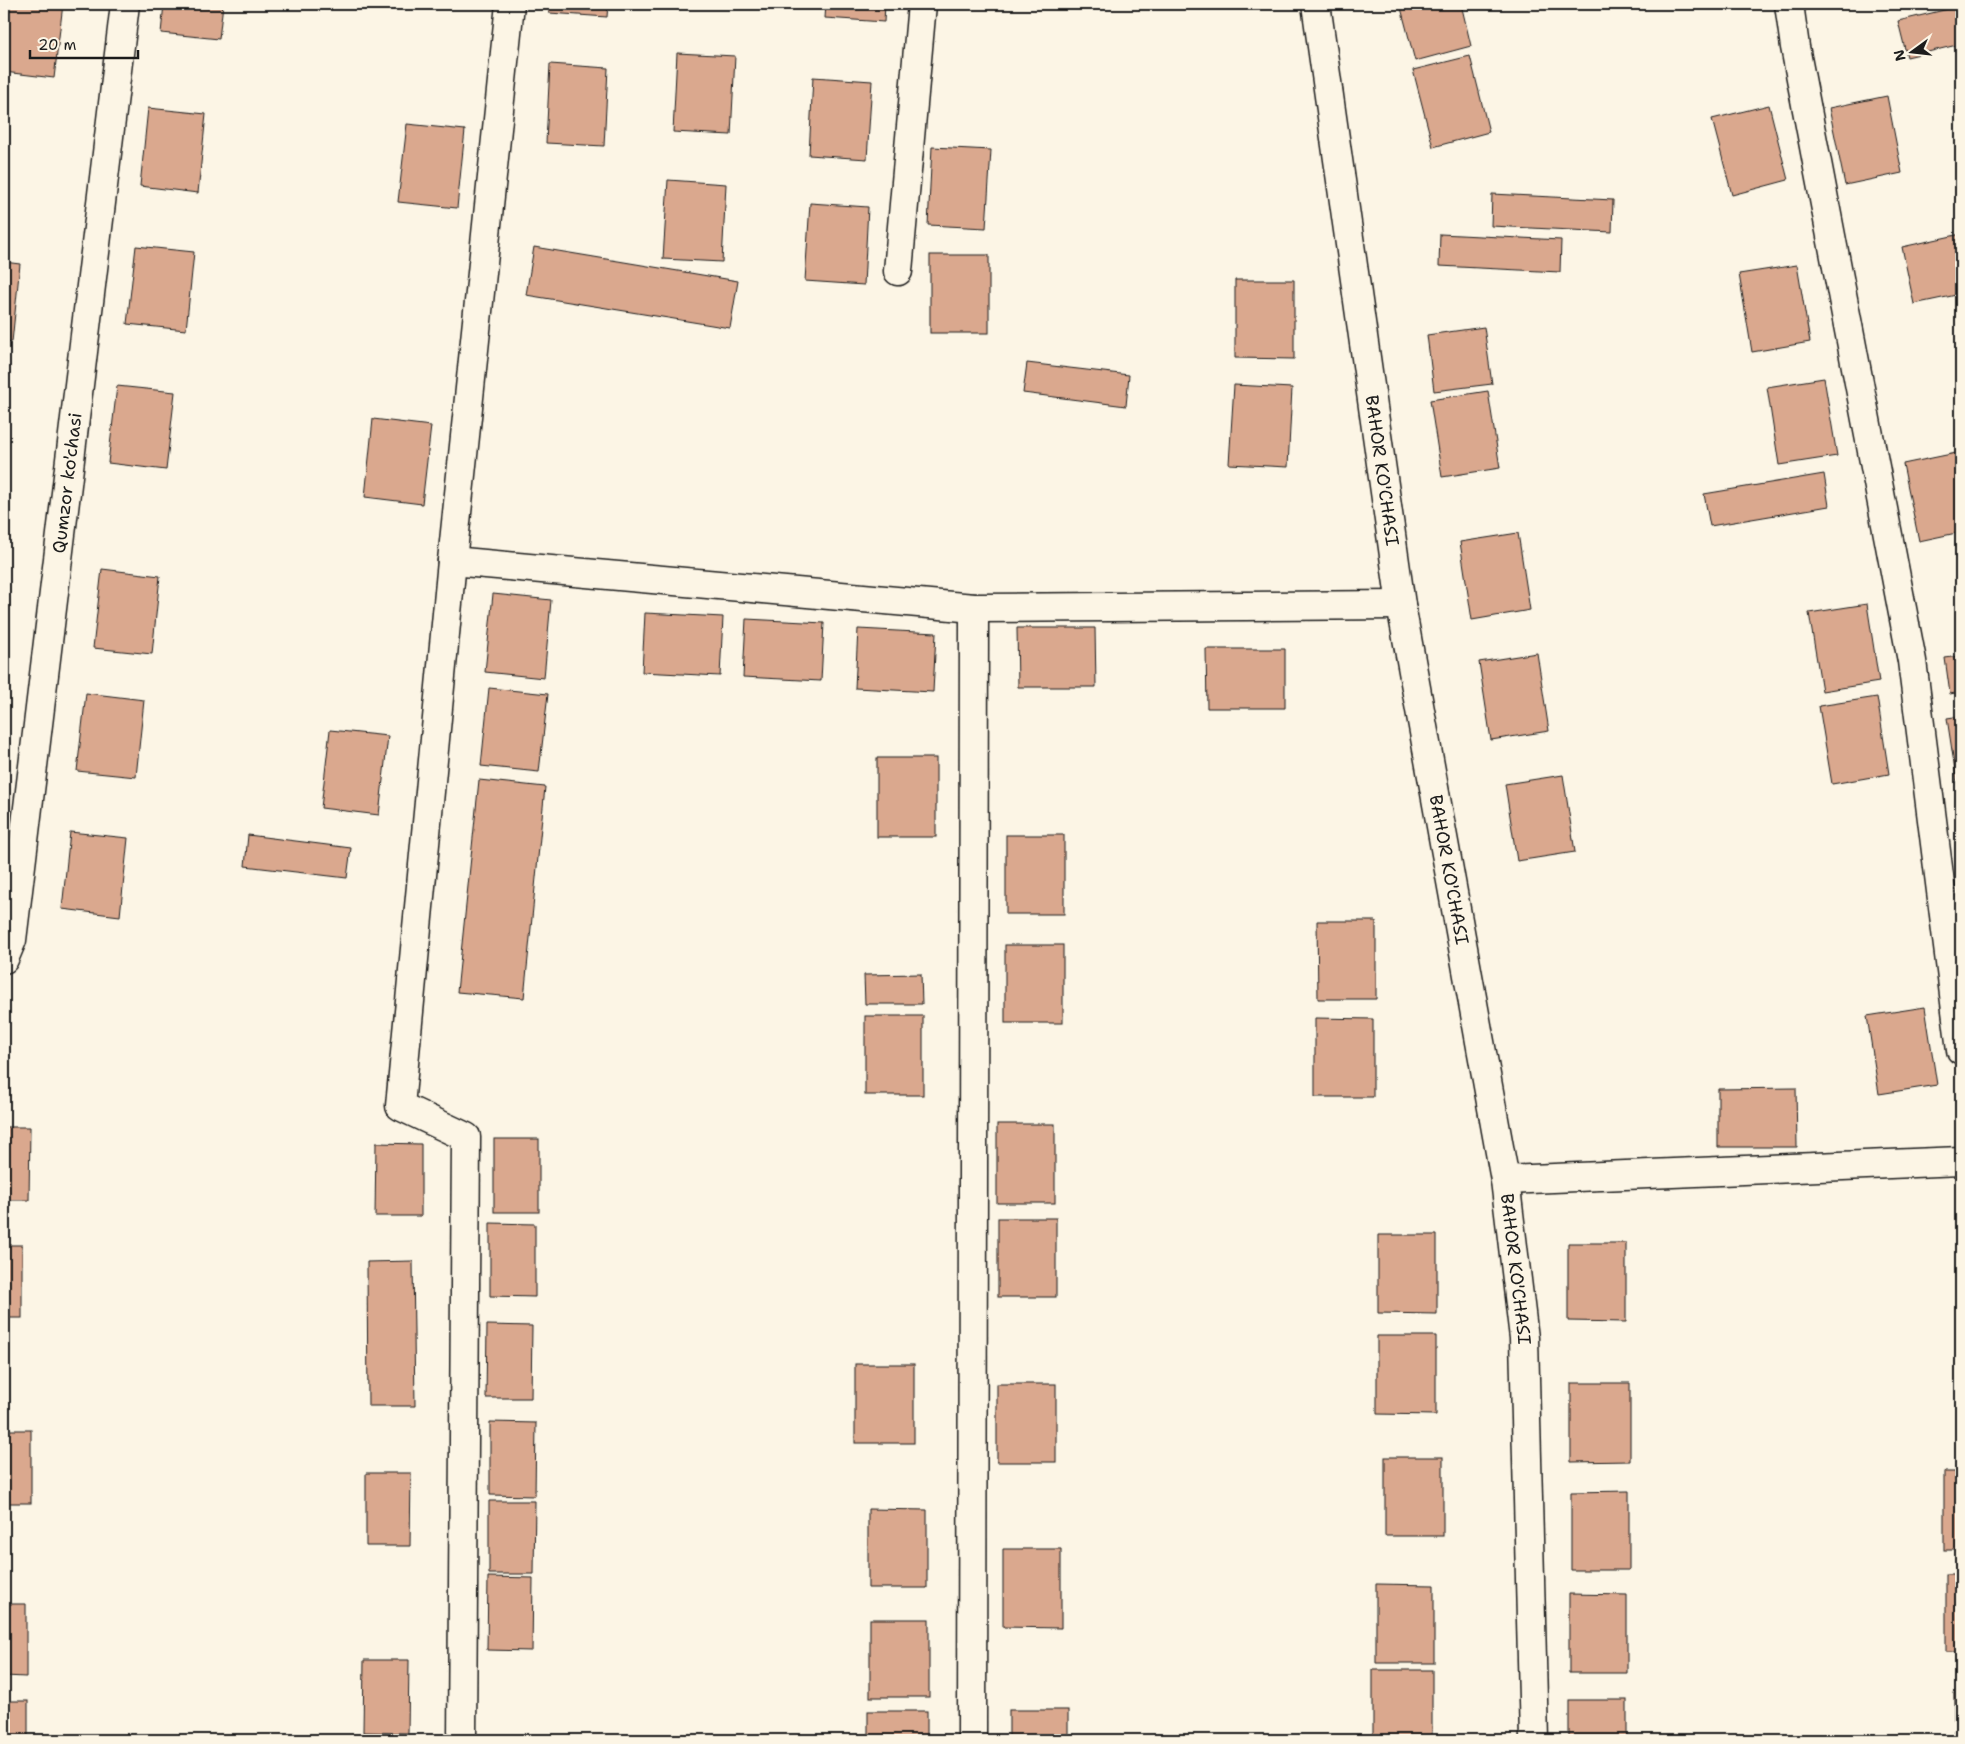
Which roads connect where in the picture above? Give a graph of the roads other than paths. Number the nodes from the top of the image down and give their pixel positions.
1 (125, 4) edge
2 (510, 4) edge
3 (922, 4) edge
4 (1316, 4) edge
5 (1789, 4) edge
6 (898, 272) dead end
7 (452, 561) junction
8 (1401, 604) junction
9 (974, 608) junction
10 (4, 959) edge
11 (1961, 1050) edge
12 (1961, 1161) edge
13 (1505, 1180) junction
14 (462, 1740) edge
15 (972, 1740) edge
16 (1534, 1740) edge

1 - 10 street, Qumzor ko'chasi
2 - 7 street
3 - 6 street
4 - 8 street, BAHOR KO'CHASI
5 - 11 street
7 - 9 street
7 - 14 street
8 - 9 street
8 - 13 street, BAHOR KO'CHASI
9 - 15 street
12 - 13 street
13 - 16 street, BAHOR KO'CHASI

